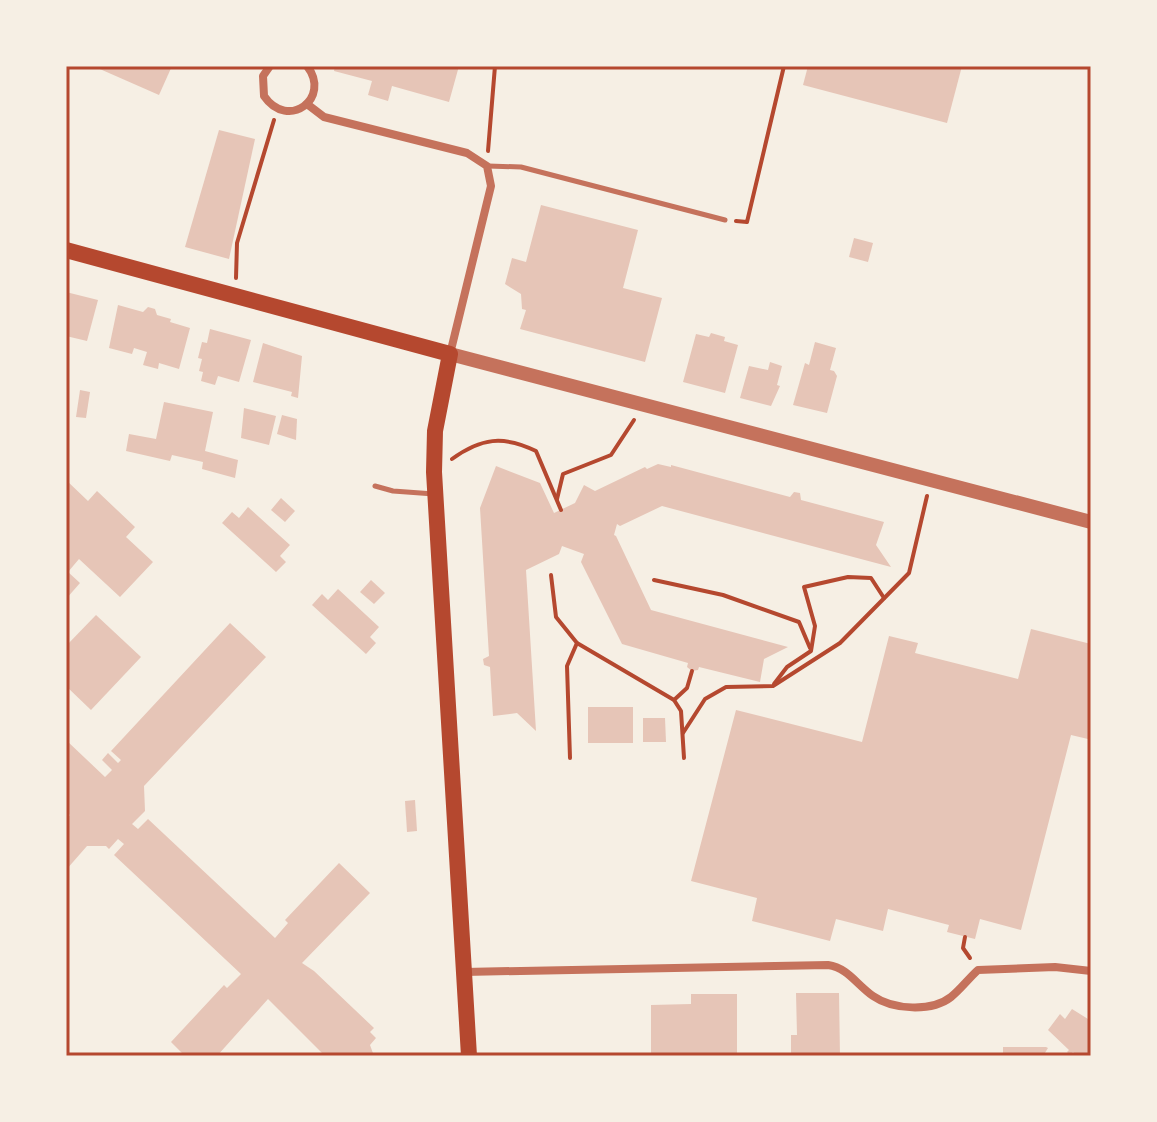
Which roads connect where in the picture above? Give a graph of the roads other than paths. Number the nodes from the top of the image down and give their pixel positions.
1 (270, 66) edge
2 (307, 66) edge
3 (307, 104) junction
4 (487, 166) junction
5 (725, 220) road end
6 (66, 250) edge
7 (450, 354) junction
8 (375, 486) dead end
9 (435, 494) junction
10 (1091, 522) edge
11 (1091, 971) edge
12 (464, 972) junction
13 (469, 1056) edge

1 - 3 street
2 - 3 street
3 - 4 street
4 - 5 lane
4 - 7 street
6 - 7 main road
7 - 9 main road
7 - 10 street
8 - 9 lane
9 - 12 main road
11 - 12 street
12 - 13 main road

